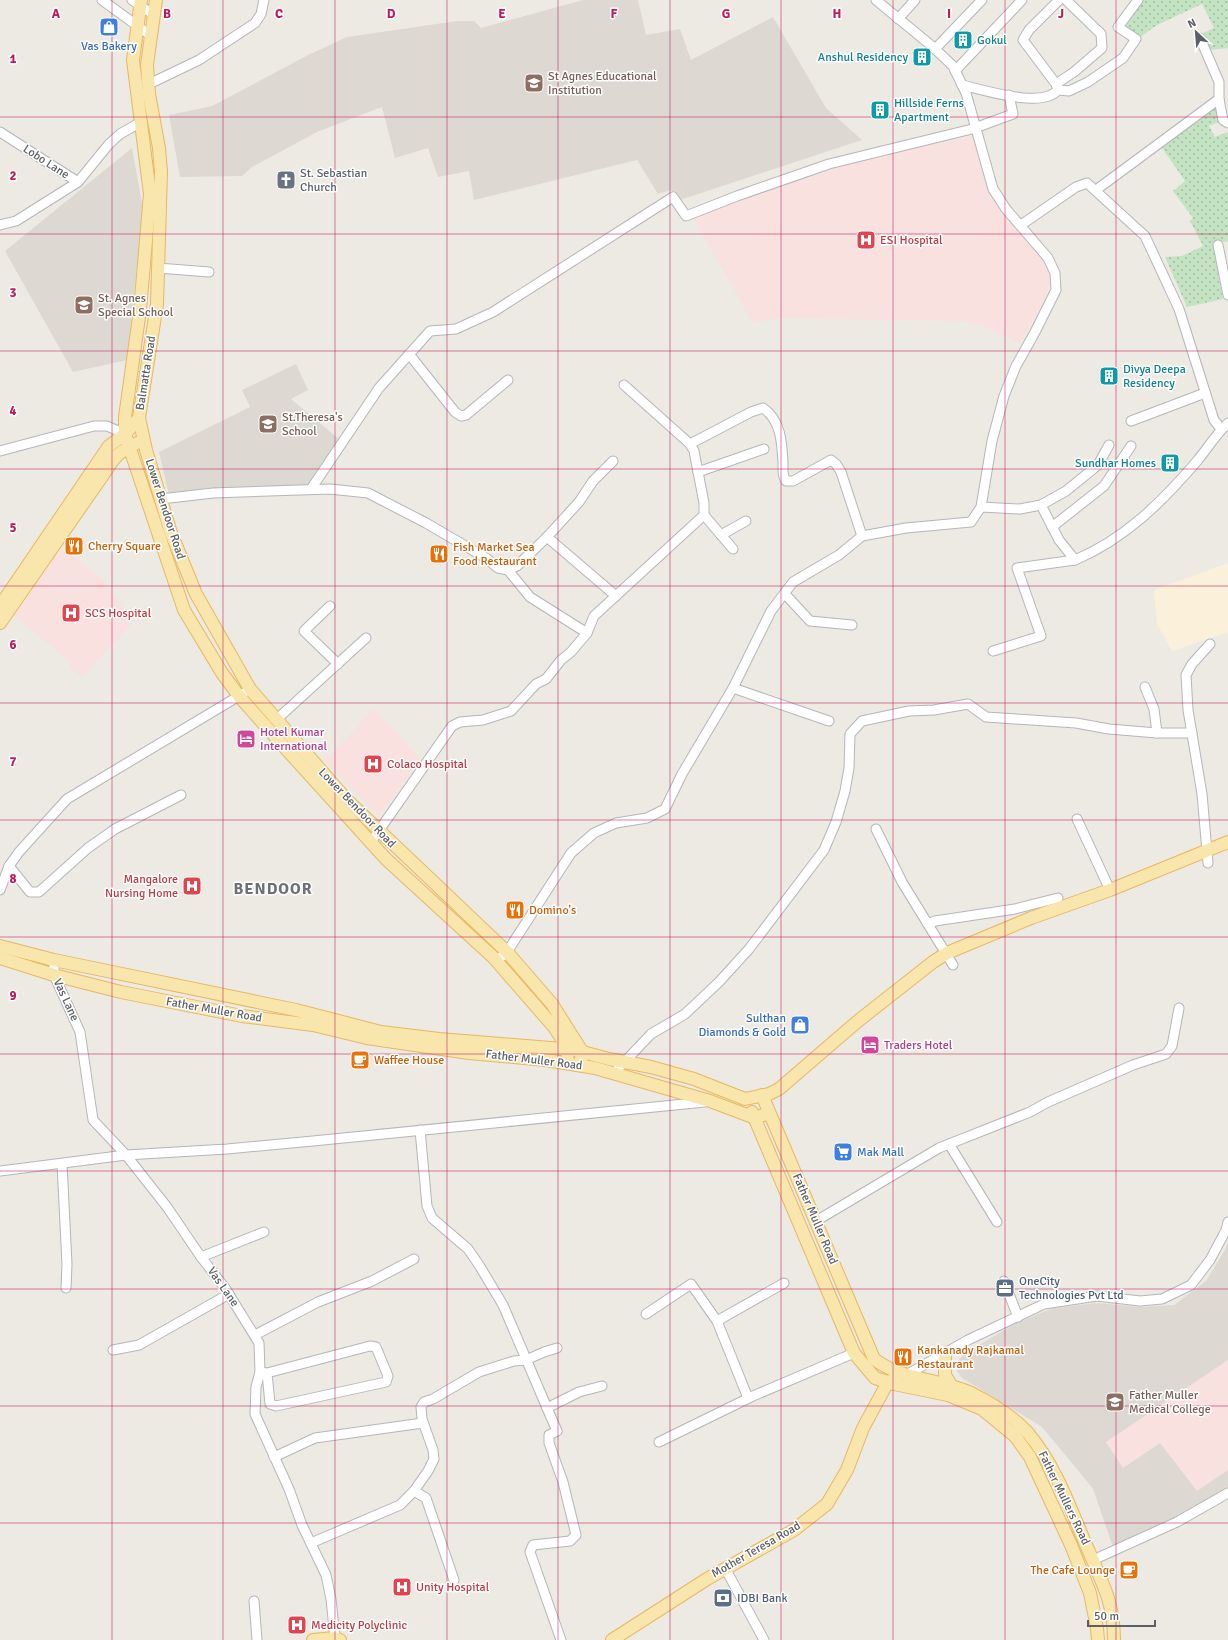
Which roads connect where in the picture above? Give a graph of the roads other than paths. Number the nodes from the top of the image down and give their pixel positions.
1 (102, 0) edge
2 (156, 0) edge
3 (264, 0) edge
4 (876, 0) edge
5 (915, 0) edge
6 (982, 0) edge
7 (1022, 0) edge
8 (1058, 0) edge
9 (1066, 0) edge
10 (1138, 0) edge
11 (138, 2) edge
12 (154, 15) junction
13 (898, 19) junction
14 (136, 24) junction
15 (150, 35) junction
16 (1200, 38) dead end
17 (935, 48) junction
18 (955, 71) junction
19 (149, 84) junction
20 (962, 85) junction
21 (1057, 87) junction
22 (1009, 95) junction
23 (1219, 99) junction
24 (142, 122) junction
25 (1228, 123) edge
26 (976, 128) junction
27 (0, 132) edge
28 (78, 182) junction
29 (1096, 190) junction
30 (0, 225) edge
31 (1021, 225) junction
32 (1218, 245) dead end
33 (158, 268) junction
34 (210, 272) dead end
35 (1228, 295) edge
36 (409, 354) junction
37 (508, 380) dead end
38 (624, 385) dead end
39 (1205, 392) junction
40 (139, 418) junction
41 (1131, 421) dead end
42 (1225, 426) edge
43 (126, 434) junction
44 (144, 439) junction
45 (690, 444) junction
46 (1108, 445) dead end
47 (130, 446) junction
48 (1131, 446) dead end
49 (764, 449) dead end
50 (0, 451) edge
51 (613, 461) dead end
52 (698, 472) junction
53 (311, 489) junction
54 (161, 499) junction
55 (1041, 505) junction
56 (981, 508) junction
57 (704, 515) junction
58 (746, 521) dead end
59 (1052, 527) junction
60 (721, 535) junction
61 (862, 536) junction
62 (547, 537) junction
63 (733, 549) dead end
64 (1075, 560) junction
65 (508, 570) junction
66 (785, 594) junction
67 (616, 596) junction
68 (0, 606) edge
69 (330, 606) dead end
70 (0, 623) edge
71 (852, 625) dead end
72 (587, 633) junction
73 (366, 638) dead end
74 (1210, 644) dead end
75 (993, 651) dead end
76 (338, 664) junction
77 (1145, 687) dead end
78 (733, 688) junction
79 (250, 690) junction
80 (239, 696) junction
81 (276, 720) junction
82 (829, 721) dead end
83 (1158, 733) junction
84 (1192, 733) junction
85 (181, 795) dead end
86 (1077, 819) dead end
87 (876, 829) dead end
88 (379, 831) junction
89 (370, 842) junction
90 (1228, 842) edge
91 (1207, 850) junction
92 (1208, 863) dead end
93 (10, 866) junction
94 (0, 890) edge
95 (1110, 890) junction
96 (1058, 898) dead end
97 (928, 924) junction
98 (0, 946) edge
99 (507, 952) junction
100 (947, 953) junction
101 (0, 958) edge
102 (54, 960) junction
103 (496, 961) junction
104 (953, 965) dead end
105 (54, 975) junction
106 (1179, 1008) dead end
107 (569, 1050) junction
108 (583, 1053) junction
109 (624, 1062) junction
110 (566, 1063) junction
111 (579, 1066) junction
112 (614, 1074) junction
113 (762, 1095) junction
114 (745, 1099) junction
115 (710, 1101) junction
116 (769, 1113) junction
117 (755, 1118) junction
118 (420, 1130) junction
119 (949, 1144) junction
120 (126, 1155) junction
121 (62, 1164) junction
122 (0, 1171) edge
123 (816, 1221) junction
124 (997, 1222) dead end
125 (1228, 1222) edge
126 (264, 1232) dead end
127 (202, 1257) junction
128 (414, 1259) dead end
129 (1004, 1281) dead end
130 (784, 1282) dead end
131 (66, 1288) dead end
132 (229, 1294) junction
133 (646, 1314) dead end
134 (1018, 1317) junction
135 (717, 1321) junction
136 (255, 1335) junction
137 (557, 1348) dead end
138 (113, 1350) dead end
139 (854, 1353) junction
140 (945, 1354) junction
141 (874, 1359) joint
142 (526, 1360) junction
143 (263, 1372) junction
144 (908, 1374) junction
145 (888, 1382) junction
146 (951, 1385) junction
147 (602, 1386) dead end
148 (748, 1398) junction
149 (547, 1408) junction
150 (423, 1423) junction
151 (659, 1442) dead end
152 (274, 1457) junction
153 (414, 1490) junction
154 (1228, 1493) edge
155 (311, 1543) junction
156 (1093, 1560) junction
157 (726, 1568) junction
158 (454, 1580) dead end
159 (254, 1600) dead end
160 (337, 1639) edge
161 (257, 1640) edge
162 (312, 1640) edge
163 (561, 1640) edge
164 (612, 1640) edge
165 (764, 1640) edge
166 (1098, 1640) edge
167 (1114, 1640) edge

1 - 14 street
2 - 12 main road, Balmatta Road
3 - 19 street
4 - 13 street
5 - 13 street
6 - 17 street
7 - 18 street
8 - 21 street
9 - 21 street
10 - 21 street
11 - 12 street
11 - 14 main road
12 - 15 main road, Balmatta Road
13 - 17 street
14 - 15 street
14 - 24 main road
15 - 19 main road, Balmatta Road
16 - 23 street
17 - 18 street
18 - 20 street
19 - 33 main road, Balmatta Road
20 - 22 street
20 - 26 street
21 - 22 street
22 - 26 street
23 - 25 street
23 - 29 street
24 - 28 street, Lobo Lane
24 - 43 main road
26 - 31 street
26 - 36 street
27 - 28 street, Lobo Lane
28 - 30 street
29 - 31 street
29 - 39 street
31 - 56 street
32 - 35 street
33 - 34 street
33 - 40 main road, Balmatta Road
36 - 37 street
36 - 53 street
38 - 45 street
39 - 41 street
39 - 42 street
40 - 43 main road, Balmatta Road
40 - 44 main road, Lower Bendoor Road
42 - 64 street
43 - 47 main road
43 - 50 street
43 - 68 main road, Balmatta Road
44 - 47 main road
44 - 54 main road, Lower Bendoor Road
45 - 52 street
45 - 61 street
46 - 55 street
47 - 70 main road
47 - 80 main road
48 - 59 street
49 - 52 street
51 - 62 street
52 - 57 street
53 - 54 street
53 - 65 street
54 - 79 main road, Lower Bendoor Road
55 - 56 street
55 - 59 street
56 - 61 street
57 - 60 street
57 - 67 street
58 - 60 street
59 - 64 street
60 - 63 street
61 - 66 street
62 - 65 street
62 - 67 street
64 - 75 street
65 - 72 street
66 - 71 street
66 - 78 street
67 - 72 street
69 - 76 street
72 - 88 street
73 - 76 street
74 - 84 street
76 - 81 street
77 - 83 street
78 - 82 street
78 - 99 street
79 - 80 street
79 - 81 main road, Lower Bendoor Road
80 - 89 main road
80 - 93 street
81 - 88 main road, Lower Bendoor Road
83 - 84 street
83 - 109 street
84 - 91 street
85 - 93 street
86 - 95 street
87 - 97 street
88 - 89 street
88 - 99 main road, Lower Bendoor Road
89 - 103 main road
90 - 91 main road
91 - 92 street
91 - 95 main road
93 - 94 street
95 - 100 main road
96 - 97 street
97 - 100 street
98 - 102 main road
99 - 103 street
99 - 108 main road, Lower Bendoor Road
100 - 104 street
100 - 113 main road
101 - 105 main road, Father Muller Road
102 - 105 street, Vas Lane
102 - 107 main road
103 - 107 main road
105 - 110 main road, Father Muller Road
105 - 120 street, Vas Lane
106 - 119 street
107 - 108 main road
107 - 110 main road
108 - 109 main road
108 - 111 main road
109 - 112 street
109 - 114 main road
110 - 111 main road, Father Muller Road
111 - 112 main road, Father Muller Road
112 - 115 main road, Father Muller Road
113 - 114 main road
113 - 116 main road, Father Muller Road
114 - 117 main road
115 - 117 main road, Father Muller Road
115 - 118 street
116 - 117 main road
116 - 123 main road, Father Muller Road
117 - 139 main road
118 - 120 street
118 - 142 street
119 - 123 street
119 - 124 street
120 - 121 street
120 - 127 street, Vas Lane
121 - 122 street
121 - 131 street
123 - 141 main road, Father Muller Road
125 - 134 street
126 - 127 street
127 - 132 street, Vas Lane
128 - 136 street
129 - 134 street
130 - 135 street
132 - 136 street, Vas Lane
132 - 138 street
133 - 135 street
134 - 140 street
135 - 148 street
136 - 143 street, Vas Lane
137 - 142 street
139 - 145 main road
139 - 148 street
140 - 144 street
140 - 146 main road
141 - 144 main road, Father Mullers Road
142 - 149 street
142 - 150 street
143 - 143 street
143 - 152 street, Vas Lane
144 - 145 main road
144 - 146 main road, Father Mullers Road
145 - 157 main road, Mother Teresa Road
145 - 166 main road
146 - 156 main road, Father Mullers Road
147 - 149 street
148 - 151 street
149 - 163 street
150 - 152 street
150 - 153 street
152 - 155 street, Vas Lane
153 - 155 street
153 - 158 street
154 - 156 street
155 - 160 street, Vas Lane
156 - 167 main road, Father Mullers Road
157 - 164 main road, Mother Teresa Road
157 - 165 street
159 - 161 street
160 - 162 main road

